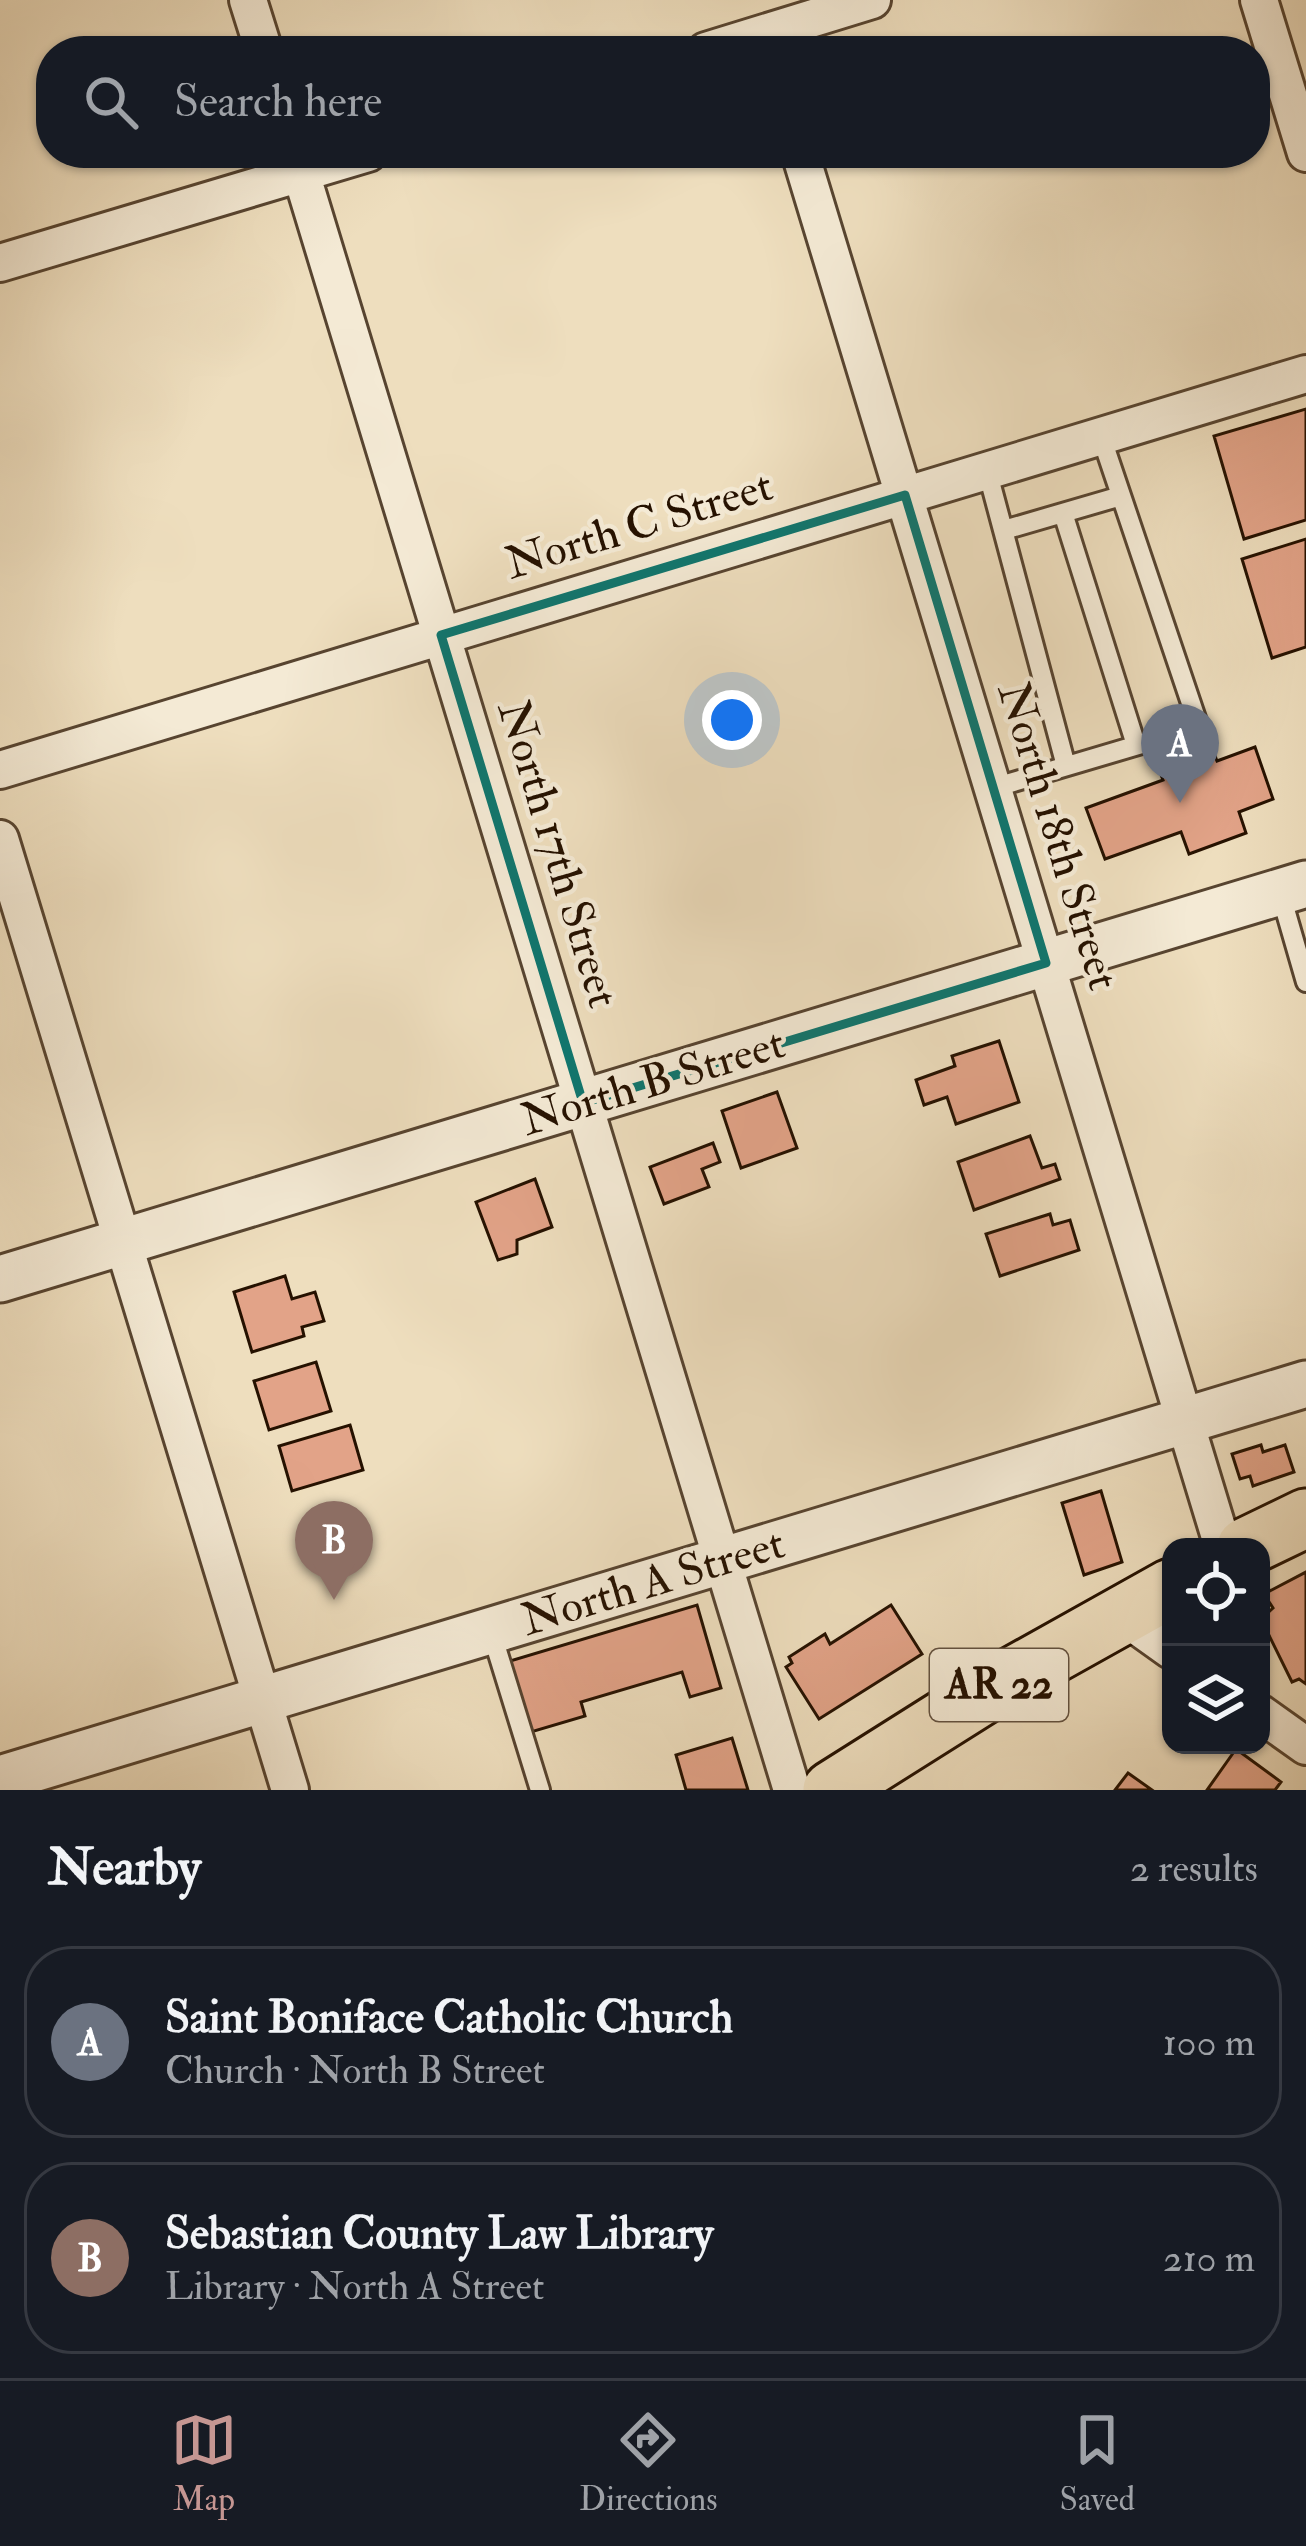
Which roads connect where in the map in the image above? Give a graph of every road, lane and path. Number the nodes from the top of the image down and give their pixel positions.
1 (248, 0) edge
2 (872, 0) edge
3 (1259, 0) edge
4 (762, 28) edge
5 (259, 36) edge
6 (1306, 153) edge
7 (283, 168) edge
8 (300, 168) edge
9 (805, 168) edge
10 (0, 263) edge
11 (1306, 374) edge
12 (1101, 436) junction
13 (987, 470) junction
14 (905, 495) junction
15 (1121, 496) junction
16 (1063, 512) junction
17 (1004, 530) junction
18 (441, 635) junction
19 (1136, 745) junction
20 (1066, 766) junction
21 (0, 770) edge
22 (993, 788) junction
23 (0, 839) edge
24 (1293, 888) edge
25 (1046, 963) junction
26 (1306, 982) edge
27 (583, 1103) junction
28 (124, 1242) junction
29 (0, 1279) edge
30 (1306, 1384) edge
31 (1185, 1421) junction
32 (1306, 1518) edge
33 (1220, 1538) edge
34 (1265, 1538) edge
35 (722, 1561) junction
36 (1147, 1601) edge
37 (491, 1631) junction
38 (1169, 1646) edge
39 (262, 1701) junction
40 (1270, 1720) edge
41 (1306, 1746) edge
42 (21, 1780) edge
43 (290, 1790) edge
44 (540, 1790) edge
45 (792, 1790) edge
46 (832, 1790) edge

1 - 5 street
2 - 4 street
3 - 6 street
7 - 10 street
8 - 18 street, North 17th Street
9 - 14 street, North 18th Street
11 - 12 street, North C Street
12 - 13 street, North C Street
12 - 15 lane
13 - 14 street, North C Street
13 - 17 lane
14 - 18 street, North C Street
14 - 22 street, North 18th Street
15 - 16 lane
15 - 19 lane
16 - 17 lane
16 - 19 lane
17 - 20 lane
18 - 21 street, North C Street
18 - 27 street, North 17th Street
19 - 20 lane
20 - 22 lane
22 - 25 street, North 18th Street
23 - 28 street
24 - 25 street, North B Street
24 - 26 lane
25 - 27 street, North B Street
25 - 31 street, North 18th Street
27 - 28 street, North B Street
27 - 35 street, North 17th Street
28 - 29 street, North B Street
28 - 39 street
30 - 31 street, North A Street
31 - 33 street, North 18th Street
31 - 35 street, North A Street
32 - 34 main road
35 - 37 street, North A Street
35 - 45 street, North 17th Street
36 - 38 street
36 - 46 main road, AR 22
37 - 39 street, North A Street
37 - 44 lane
39 - 42 street, North A Street
39 - 43 street
40 - 41 street

